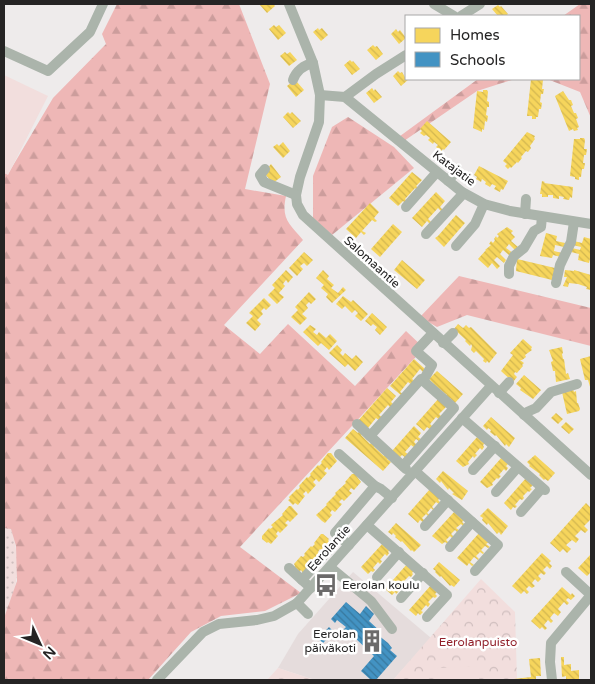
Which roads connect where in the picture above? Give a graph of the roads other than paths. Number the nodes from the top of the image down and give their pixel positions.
1 (103, 4) edge
2 (289, 4) edge
3 (434, 4) edge
4 (480, 4) edge
5 (452, 15) edge
6 (463, 15) edge
7 (4, 51) edge
8 (405, 56) edge
9 (313, 63) junction
10 (293, 80) dead end
11 (320, 94) junction
12 (345, 98) junction
13 (265, 169) dead end
14 (457, 170) dead end
15 (437, 172) junction
16 (448, 181) junction
17 (462, 192) junction
18 (296, 195) junction
19 (526, 199) dead end
20 (484, 204) junction
21 (406, 207) dead end
22 (525, 214) junction
23 (542, 217) junction
24 (574, 222) junction
25 (591, 224) edge
26 (426, 234) dead end
27 (456, 246) dead end
28 (509, 274) dead end
29 (556, 283) dead end
30 (452, 333) dead end
31 (433, 334) junction
32 (443, 343) junction
33 (423, 381) junction
34 (509, 382) dead end
35 (577, 384) dead end
36 (495, 390) junction
37 (454, 408) junction
38 (524, 415) junction
39 (462, 417) junction
40 (357, 424) dead end
41 (370, 436) junction
42 (494, 446) junction
43 (339, 454) dead end
44 (402, 466) junction
45 (518, 467) junction
46 (473, 470) dead end
47 (414, 473) junction
48 (591, 475) edge
49 (375, 486) junction
50 (496, 492) dead end
51 (392, 498) junction
52 (448, 500) junction
53 (521, 512) dead end
54 (472, 522) junction
55 (368, 525) junction
56 (425, 526) dead end
57 (340, 537) junction
58 (349, 545) junction
59 (450, 547) dead end
60 (399, 552) junction
61 (330, 567) junction
62 (289, 568) dead end
63 (475, 571) dead end
64 (566, 572) dead end
65 (423, 573) junction
66 (377, 577) dead end
67 (302, 580) junction
68 (311, 588) junction
69 (591, 595) edge
70 (401, 598) dead end
71 (297, 603) junction
72 (308, 614) dead end
73 (427, 618) dead end
74 (392, 629) dead end
75 (157, 680) edge
76 (552, 680) edge

1 - 7 street
2 - 9 street
3 - 5 street
4 - 6 street
8 - 12 street
9 - 10 street
9 - 11 street
11 - 12 street, Katajatie
11 - 18 street
12 - 15 street, Katajatie
13 - 18 street
14 - 16 street
15 - 16 street, Katajatie
15 - 21 street
16 - 17 street, Katajatie
17 - 20 street, Katajatie
17 - 26 street
18 - 31 street, Salomaantie
19 - 22 street
20 - 22 street, Katajatie
20 - 27 street
22 - 23 street, Katajatie
23 - 24 street, Katajatie
23 - 28 street
24 - 25 street, Katajatie
24 - 29 street
30 - 32 street
31 - 32 street, Salomaantie
31 - 33 street
32 - 36 street, Salomaantie
33 - 37 street
33 - 41 street
34 - 36 street, Eerolantie
35 - 38 street
36 - 38 street, Salomaantie
36 - 39 street, Eerolantie
37 - 39 street
37 - 44 street
38 - 48 street, Salomaantie
39 - 42 street
39 - 47 street, Eerolantie
40 - 41 street
41 - 44 street
42 - 45 street
42 - 46 street
43 - 49 street
44 - 47 street
45 - 50 street
45 - 53 street
47 - 51 street, Eerolantie
47 - 52 street
49 - 51 street
49 - 57 street
51 - 55 street, Eerolantie
52 - 54 street
52 - 56 street
54 - 59 street
54 - 63 street
55 - 58 street, Eerolantie
55 - 60 street
57 - 58 street
57 - 67 street
58 - 61 street, Eerolantie
60 - 65 street
60 - 66 street
61 - 68 street, Eerolantie
61 - 74 street
62 - 67 street
64 - 69 street
65 - 70 street
65 - 73 street
67 - 68 street
68 - 71 street, Eerolantie
69 - 76 street
71 - 72 street
71 - 75 street, Eerolantie

